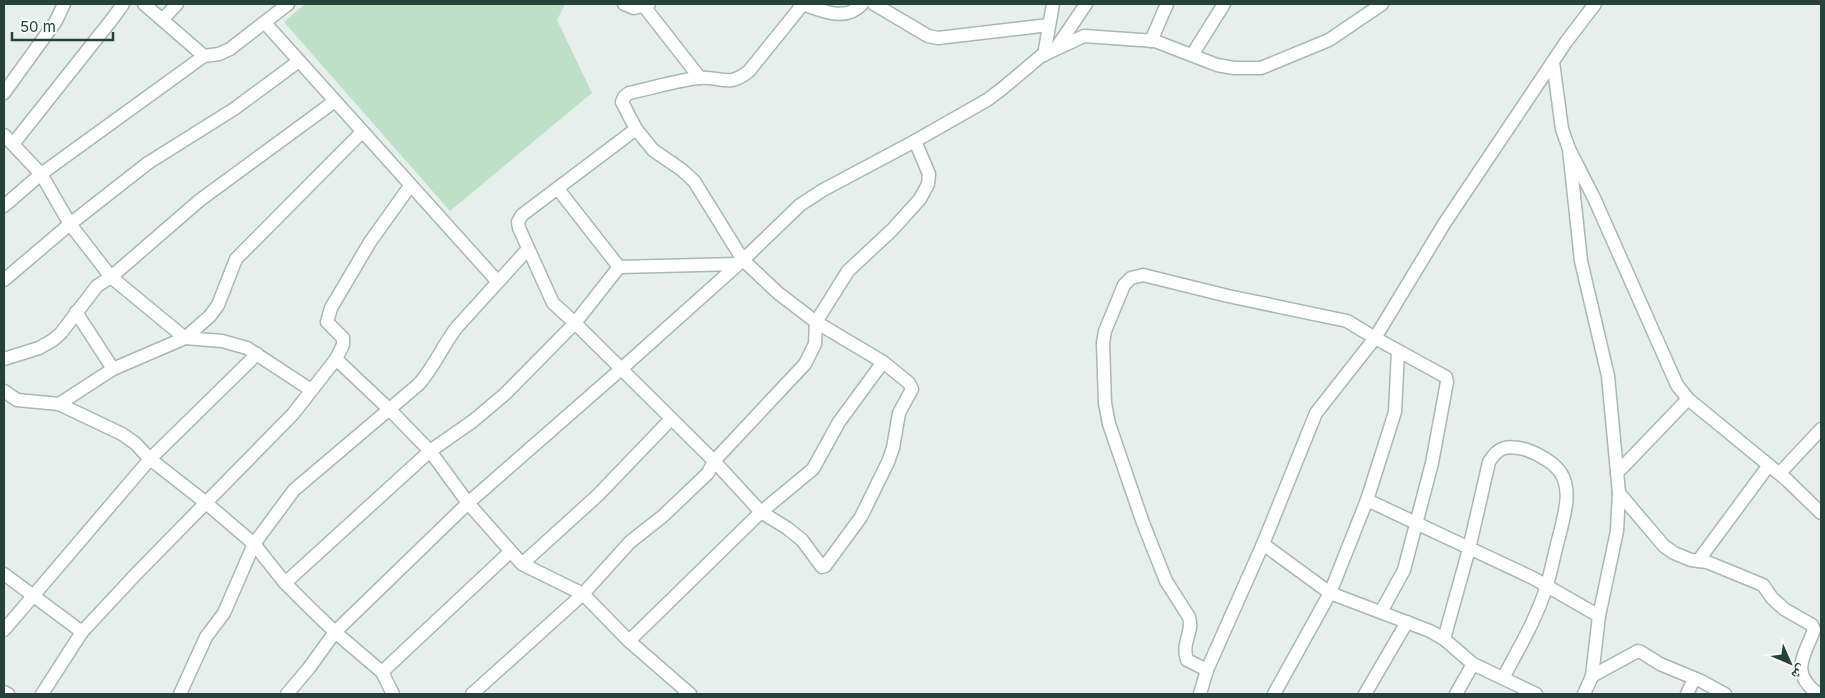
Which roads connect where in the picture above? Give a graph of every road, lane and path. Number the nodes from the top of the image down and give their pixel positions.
1 (64, 4) edge
2 (123, 4) edge
3 (144, 4) edge
4 (177, 4) edge
5 (288, 4) edge
6 (624, 4) edge
7 (803, 4) edge
8 (862, 4) edge
9 (874, 4) edge
10 (1053, 4) edge
11 (1086, 4) edge
12 (1166, 4) edge
13 (1224, 4) edge
14 (1382, 4) edge
15 (1595, 4) edge
16 (646, 5) edge
17 (163, 19) junction
18 (265, 23) junction
19 (1050, 25) junction
20 (1151, 41) junction
21 (1057, 48) junction
22 (1044, 55) junction
23 (1192, 55) junction
24 (204, 56) junction
25 (299, 61) junction
26 (1553, 62) junction
27 (700, 78) junction
28 (4, 93) edge
29 (335, 101) junction
30 (636, 129) junction
31 (362, 132) junction
32 (8, 140) edge
33 (915, 142) junction
34 (1569, 149) junction
35 (41, 174) junction
36 (410, 186) junction
37 (558, 189) junction
38 (4, 206) edge
39 (70, 224) junction
40 (528, 249) junction
41 (740, 262) junction
42 (619, 267) junction
43 (111, 278) junction
44 (4, 280) edge
45 (498, 282) junction
46 (76, 312) junction
47 (816, 322) junction
48 (575, 323) junction
49 (185, 338) junction
50 (1375, 338) junction
51 (1398, 351) junction
52 (256, 354) junction
53 (4, 359) edge
54 (336, 359) junction
55 (883, 362) junction
56 (114, 369) junction
57 (620, 370) junction
58 (312, 390) junction
59 (4, 391) edge
60 (1688, 399) junction
61 (59, 404) junction
62 (390, 410) junction
63 (671, 419) junction
64 (1821, 429) edge
65 (430, 451) junction
66 (150, 459) junction
67 (714, 461) junction
68 (1769, 465) junction
69 (1617, 473) junction
70 (1780, 474) junction
71 (1618, 493) junction
72 (1367, 500) junction
73 (205, 502) junction
74 (468, 503) junction
75 (761, 512) junction
76 (1821, 513) edge
77 (1416, 523) junction
78 (254, 544) junction
79 (1263, 544) junction
80 (1469, 549) junction
81 (510, 552) junction
82 (1698, 561) junction
83 (522, 564) junction
84 (4, 574) edge
85 (285, 583) junction
86 (1547, 586) junction
87 (1330, 593) junction
88 (583, 594) junction
89 (33, 596) junction
90 (1381, 612) junction
91 (1599, 616) junction
92 (1407, 622) junction
93 (4, 630) edge
94 (82, 632) junction
95 (335, 632) junction
96 (1444, 639) junction
97 (628, 641) junction
98 (1473, 664) junction
99 (1207, 670) junction
100 (382, 672) junction
101 (1592, 676) junction
102 (1502, 678) junction
103 (1694, 678) junction
104 (4, 692) edge
105 (8, 694) edge
106 (42, 694) edge
107 (180, 694) edge
108 (287, 694) edge
109 (393, 694) edge
110 (472, 694) edge
111 (690, 694) edge
112 (1200, 694) edge
113 (1274, 694) edge
114 (1365, 694) edge
115 (1456, 694) edge
116 (1536, 694) edge
117 (1584, 694) edge
118 (1687, 694) edge
119 (1726, 694) edge
120 (1818, 694) edge

1 - 28 street
2 - 32 street
3 - 17 street
4 - 17 street
5 - 18 street
6 - 16 street
7 - 8 street
7 - 27 street
9 - 19 street
10 - 19 street
11 - 21 street
12 - 20 street
13 - 23 street
14 - 23 street
15 - 26 street
16 - 27 street
17 - 24 street
18 - 24 street
18 - 25 street
19 - 22 street
20 - 21 street
20 - 23 street
21 - 22 street
22 - 33 street
24 - 35 street
25 - 29 street
25 - 39 street
26 - 34 street
26 - 50 street
27 - 30 street
29 - 31 street
29 - 43 street
30 - 37 street
30 - 41 street
31 - 36 street
31 - 49 street
32 - 35 street
33 - 41 street
33 - 47 street
34 - 60 street
34 - 69 street
35 - 38 street
35 - 39 street
36 - 45 street
36 - 54 street
37 - 40 street
37 - 42 street
39 - 43 street
39 - 44 street
40 - 45 street
40 - 48 street
41 - 42 street
41 - 47 street
41 - 57 street
42 - 48 street
43 - 46 street
43 - 49 street
45 - 62 street
46 - 53 street
46 - 56 street
47 - 55 street
47 - 67 street
48 - 57 street
48 - 65 street
49 - 52 street
49 - 56 street
50 - 51 street
50 - 79 street
50 - 99 street
51 - 72 street
51 - 77 street
52 - 58 street
52 - 66 street
54 - 58 street
54 - 62 street
55 - 75 street
55 - 75 street
56 - 61 street
57 - 63 street
57 - 74 street
58 - 73 street
59 - 61 street
60 - 68 street
60 - 69 street
61 - 66 street
62 - 65 street
62 - 78 street
63 - 67 street
63 - 83 street
64 - 70 street
65 - 74 street
65 - 85 street
66 - 73 street
66 - 89 street
67 - 75 street
67 - 88 street
68 - 70 street
68 - 82 street
69 - 71 street
70 - 76 street
71 - 82 street
71 - 91 street
72 - 77 street
72 - 87 street
73 - 78 street
73 - 94 street
74 - 81 street
74 - 95 street
75 - 97 street
77 - 80 street
77 - 90 street
78 - 85 street
78 - 107 street
79 - 87 street
79 - 99 street
80 - 86 street
80 - 86 street
80 - 96 street
81 - 83 street
81 - 100 street
82 - 120 street
83 - 88 street
84 - 89 street
85 - 95 street
86 - 91 street
86 - 102 street
87 - 90 street
87 - 113 street
88 - 97 street
88 - 110 street
89 - 93 street
89 - 94 street
90 - 92 street
91 - 101 street
92 - 96 street
92 - 114 street
94 - 106 street
95 - 100 street
95 - 108 street
96 - 98 street
97 - 111 street
98 - 102 street
98 - 115 street
99 - 112 street
100 - 109 street
101 - 103 street
101 - 117 street
102 - 116 street
103 - 118 street
103 - 119 street
104 - 105 street

